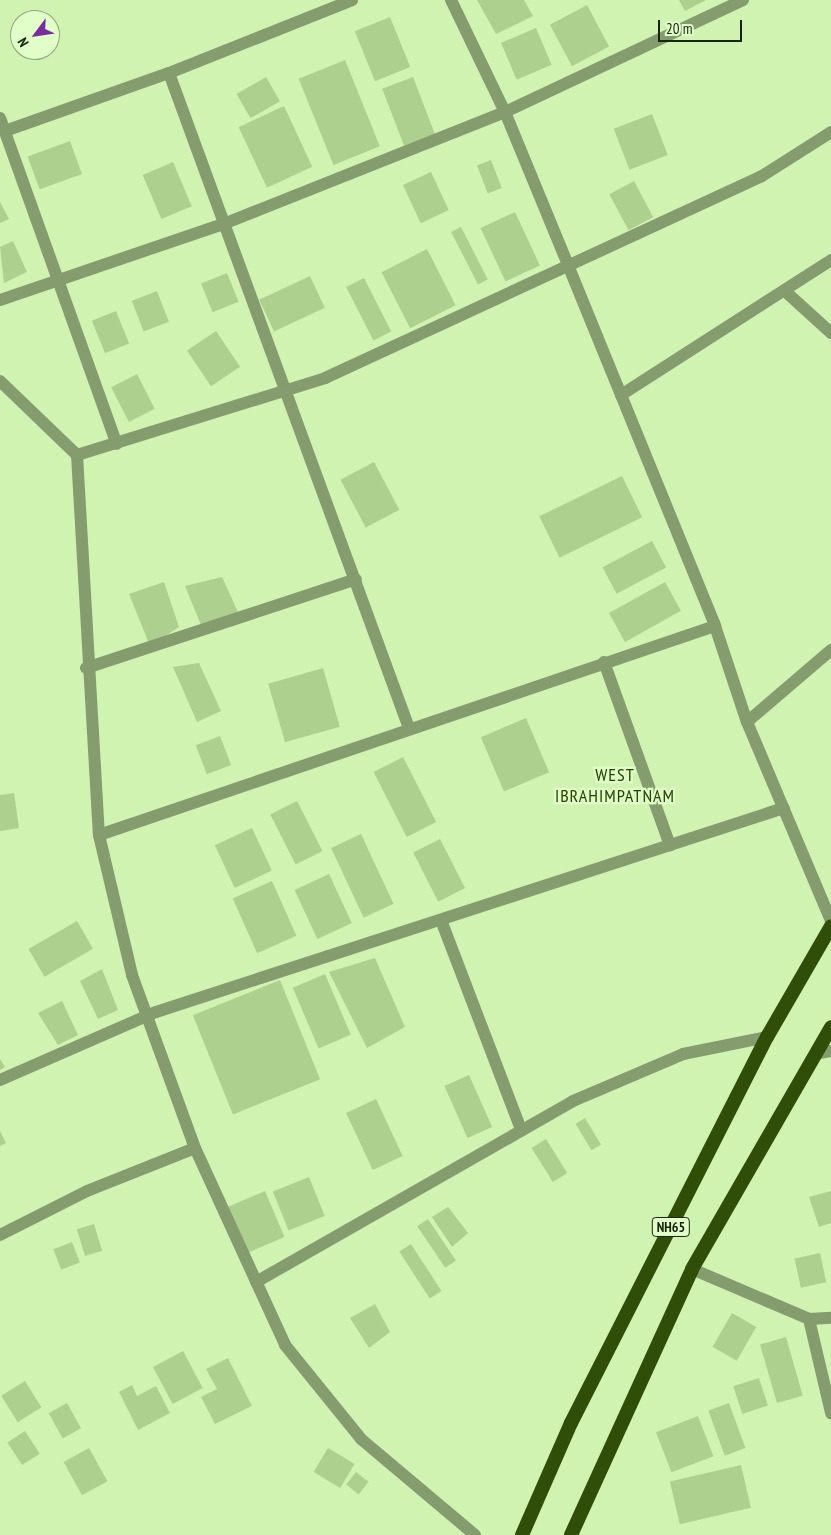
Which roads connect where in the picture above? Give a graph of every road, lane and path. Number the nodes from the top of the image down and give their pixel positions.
1 (352, 0) edge
2 (452, 0) edge
3 (744, 0) edge
4 (169, 73) junction
5 (505, 112) junction
6 (0, 118) edge
7 (5, 131) junction
8 (831, 132) edge
9 (226, 223) junction
10 (831, 260) edge
11 (568, 266) junction
12 (59, 282) junction
13 (786, 292) junction
14 (0, 300) edge
15 (831, 333) edge
16 (0, 381) edge
17 (287, 389) junction
18 (621, 395) junction
19 (117, 444) junction
20 (77, 455) junction
21 (356, 579) junction
22 (715, 626) junction
23 (831, 650) edge
24 (604, 662) junction
25 (86, 668) junction
26 (747, 722) junction
27 (409, 728) junction
28 (784, 808) junction
29 (99, 835) junction
30 (670, 845) junction
31 (441, 920) junction
32 (831, 921) edge
33 (831, 926) edge
34 (147, 1016) junction
35 (831, 1027) edge
36 (767, 1037) junction
37 (831, 1051) edge
38 (815, 1054) junction
39 (0, 1080) edge
40 (521, 1130) junction
41 (195, 1148) junction
42 (0, 1234) edge
43 (692, 1269) junction
44 (256, 1282) junction
45 (831, 1318) edge
46 (809, 1319) junction
47 (831, 1412) edge
48 (475, 1535) edge
49 (522, 1535) edge
50 (571, 1535) edge

1 - 4 street
2 - 5 street
3 - 5 street
4 - 7 street
4 - 9 street
5 - 9 street
5 - 11 street
6 - 7 street
7 - 12 street
8 - 11 street
9 - 12 street
9 - 17 street
10 - 13 street
11 - 17 street
11 - 18 street
12 - 14 street
12 - 19 street
13 - 15 street
13 - 18 street
16 - 20 street
17 - 19 street
17 - 21 street
18 - 22 street
19 - 20 street
20 - 25 street
21 - 25 street
21 - 27 street
22 - 24 street
22 - 26 street
23 - 26 street
24 - 27 street
24 - 30 street
25 - 29 street
26 - 28 street
27 - 29 street
28 - 30 street
28 - 32 street
29 - 34 street
30 - 31 street
31 - 34 street
31 - 40 street
33 - 36 highway, NH65
34 - 39 street
34 - 41 street
35 - 38 highway, NH65
36 - 40 street
36 - 49 highway, NH65
37 - 38 street
38 - 43 highway, NH65
40 - 44 street
41 - 42 street
41 - 44 street
43 - 46 street
43 - 50 highway, NH65
44 - 48 street
45 - 46 street
46 - 47 street

